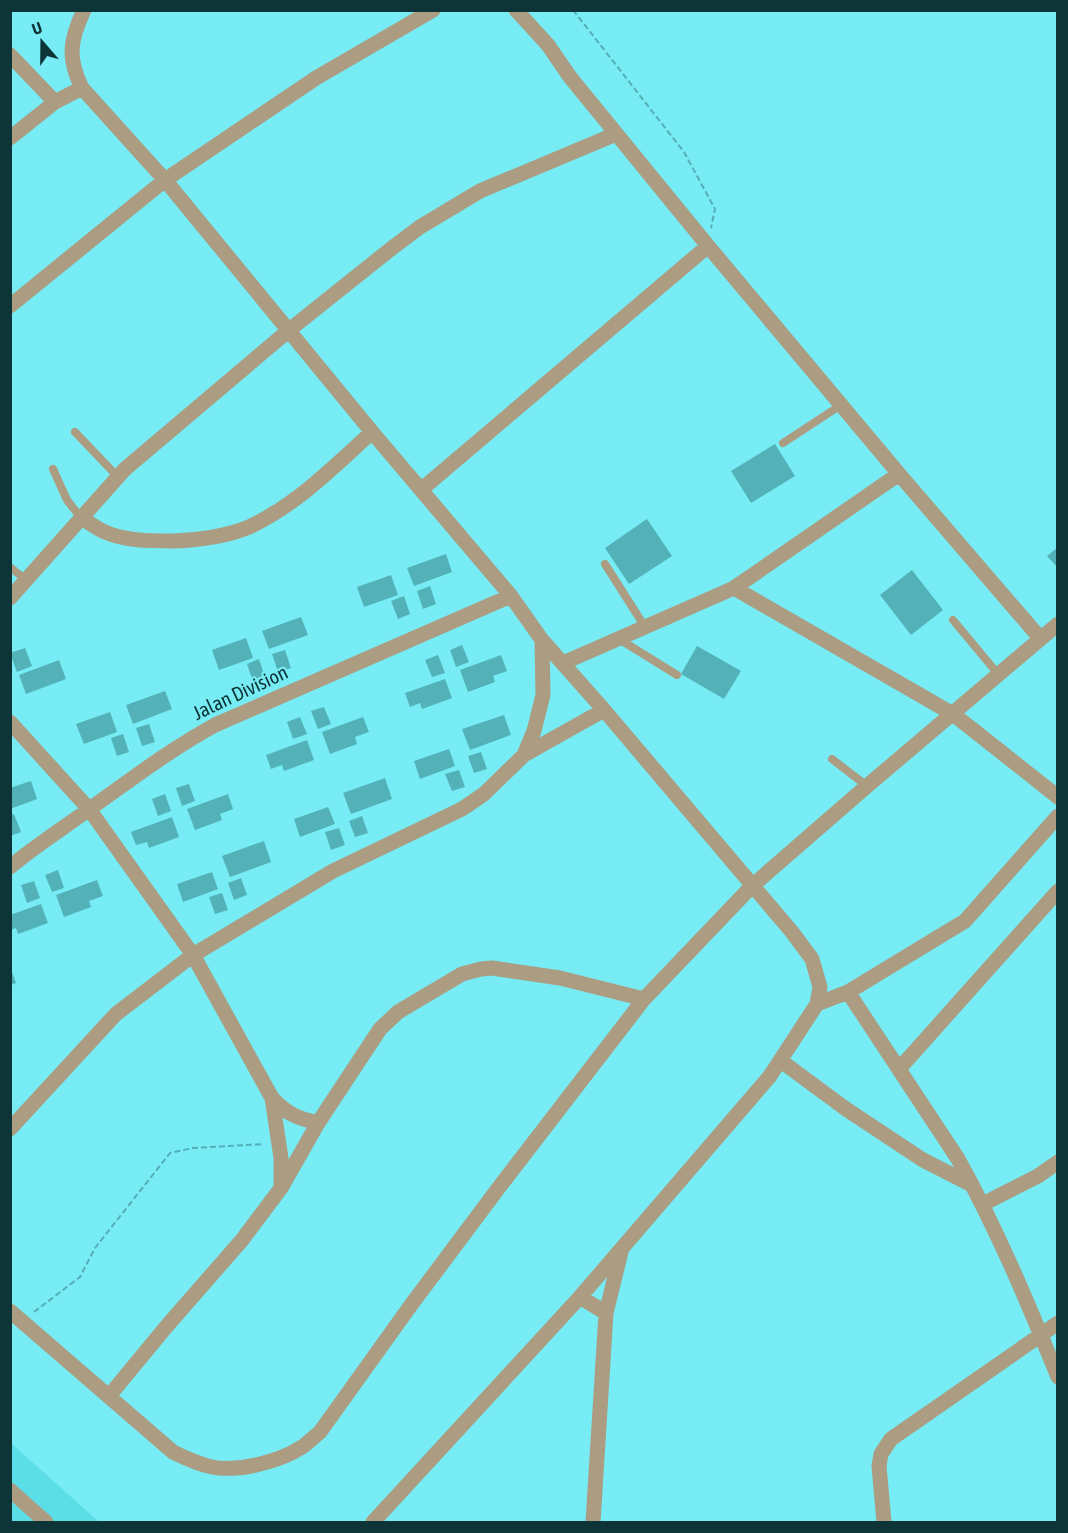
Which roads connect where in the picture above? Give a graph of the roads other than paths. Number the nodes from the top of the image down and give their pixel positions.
1 (84, 10) edge
2 (433, 10) edge
3 (516, 10) edge
4 (10, 56) edge
5 (82, 88) junction
6 (55, 102) junction
7 (616, 134) junction
8 (10, 138) edge
9 (165, 180) junction
10 (708, 246) junction
11 (10, 306) edge
12 (288, 331) junction
13 (841, 405) junction
14 (75, 432) dead end
15 (372, 432) junction
16 (783, 443) dead end
17 (53, 469) dead end
18 (899, 474) junction
19 (118, 477) junction
20 (422, 489) junction
21 (81, 518) junction
22 (605, 564) dead end
23 (10, 567) edge
24 (26, 580) junction
25 (734, 588) junction
26 (511, 596) junction
27 (10, 597) edge
28 (953, 620) dead end
29 (1058, 624) edge
30 (645, 627) junction
31 (1040, 638) junction
32 (619, 639) junction
33 (542, 640) junction
34 (563, 663) junction
35 (998, 674) junction
36 (677, 675) dead end
37 (604, 710) junction
38 (953, 714) junction
39 (10, 722) edge
40 (524, 755) junction
41 (832, 759) dead end
42 (867, 786) junction
43 (1058, 797) edge
44 (89, 809) junction
45 (1058, 816) edge
46 (10, 867) edge
47 (752, 886) junction
48 (1058, 891) edge
49 (193, 956) junction
50 (848, 992) junction
51 (644, 999) junction
52 (817, 1004) junction
53 (781, 1061) junction
54 (900, 1069) junction
55 (272, 1098) junction
56 (318, 1123) junction
57 (10, 1129) edge
58 (1058, 1162) edge
59 (972, 1185) junction
60 (281, 1188) junction
61 (983, 1204) junction
62 (622, 1249) junction
63 (580, 1297) junction
64 (10, 1311) edge
65 (606, 1313) junction
66 (1058, 1323) edge
67 (1041, 1334) junction
68 (1058, 1377) edge
69 (109, 1396) junction
70 (10, 1490) edge
71 (46, 1522) edge
72 (373, 1522) edge
73 (593, 1522) edge
74 (884, 1522) edge

1 - 5 street
2 - 9 street
3 - 7 street
4 - 6 street
5 - 6 street
5 - 9 street
6 - 8 street
7 - 10 street
7 - 12 street
9 - 11 street
9 - 12 street
10 - 13 street
10 - 20 street
12 - 15 street
12 - 19 street
13 - 16 lane
13 - 18 street
14 - 19 lane
15 - 20 street
15 - 21 street
17 - 21 lane
18 - 25 street
18 - 31 street
19 - 21 street
20 - 26 street
21 - 24 street
22 - 30 lane
23 - 24 lane
24 - 27 street
25 - 30 street
25 - 38 street
26 - 33 street
26 - 44 street, Jalan Division
28 - 35 lane
29 - 31 street
30 - 32 street
31 - 35 street
32 - 34 street
32 - 36 lane
33 - 34 street
33 - 40 street
34 - 37 street
35 - 38 street
37 - 40 street
37 - 47 street
38 - 42 street
38 - 43 street
39 - 44 street
40 - 49 street
41 - 42 lane
42 - 47 street
44 - 46 street, Jalan Division
44 - 49 street
45 - 50 street
47 - 51 street
47 - 52 street
48 - 54 street
49 - 55 street
49 - 57 street
50 - 52 street
50 - 54 street
51 - 56 street
51 - 69 street
52 - 53 street
53 - 59 street
53 - 62 street
54 - 59 street
55 - 56 street
55 - 60 street
56 - 60 street
58 - 61 street
59 - 61 street
60 - 69 street
61 - 67 street
62 - 63 street
62 - 65 street
63 - 65 street
63 - 72 street
64 - 69 street
65 - 73 street
66 - 67 street
67 - 68 street
67 - 74 street
70 - 71 street

